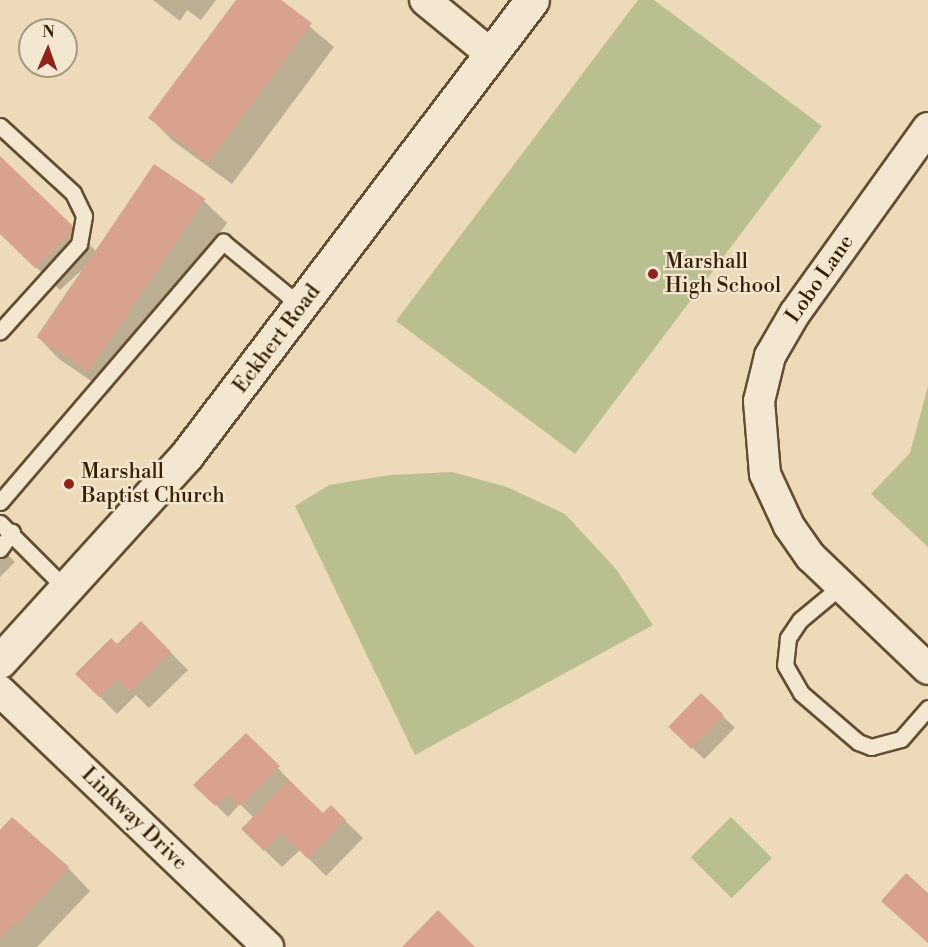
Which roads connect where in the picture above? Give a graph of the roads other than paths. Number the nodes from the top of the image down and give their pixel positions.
1 (425, 0) edge
2 (532, 0) edge
3 (492, 55) junction
4 (0, 126) edge
5 (928, 128) edge
6 (302, 307) junction
7 (0, 331) edge
8 (0, 502) edge
9 (6, 528) edge
10 (0, 549) edge
11 (841, 586) junction
12 (66, 589) junction
13 (0, 661) edge
14 (928, 669) edge
15 (0, 691) edge
16 (928, 708) edge
17 (268, 947) edge

1 - 3 street
2 - 3 main road, Eckhert Road
3 - 6 main road, Eckhert Road
4 - 7 lane
5 - 11 street, Lobo Lane
6 - 8 lane
6 - 12 main road, Eckhert Road
9 - 10 lane
9 - 12 lane
11 - 14 street, Lobo Lane
11 - 16 lane
12 - 13 main road, Eckhert Road
15 - 17 street, Linkway Drive

